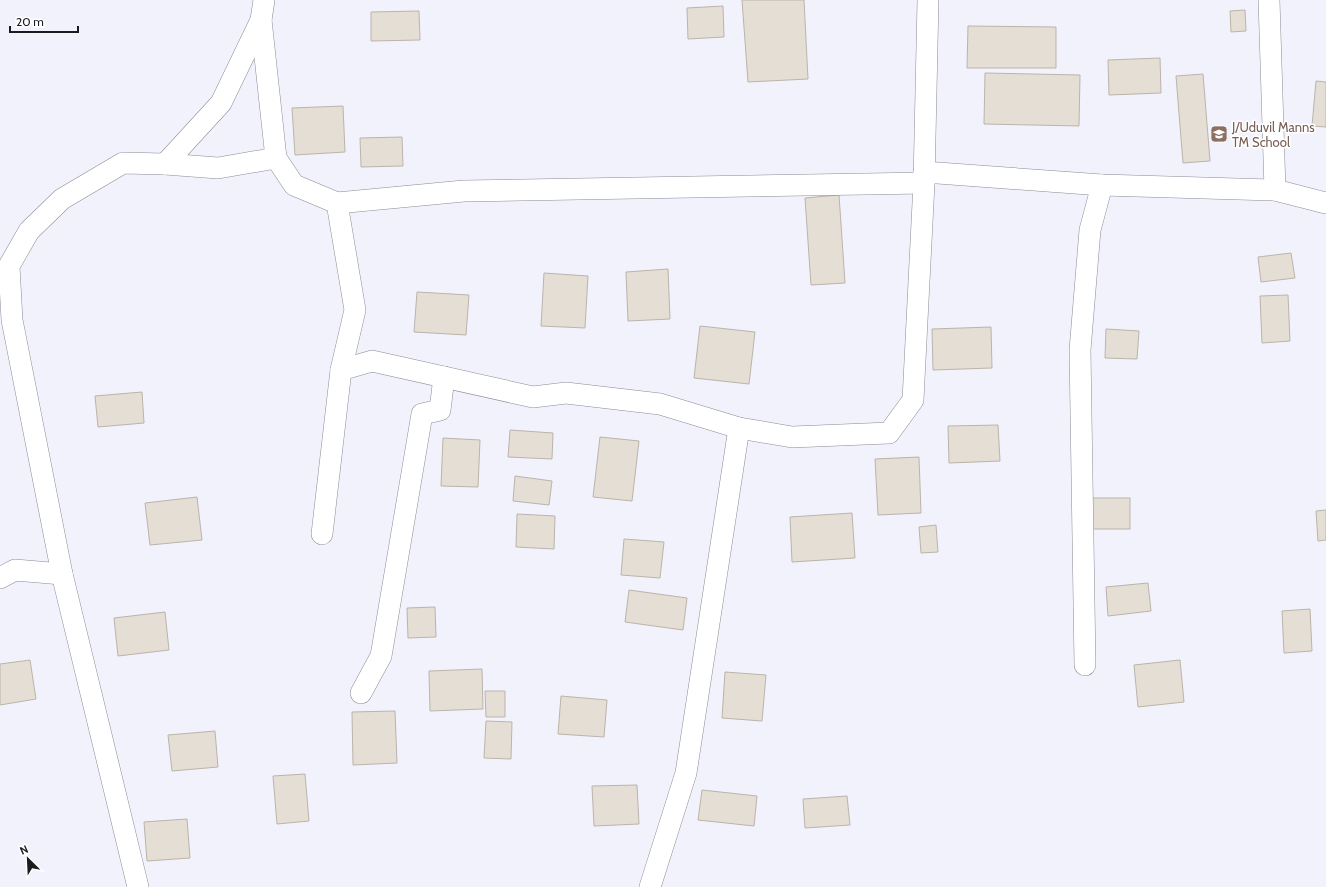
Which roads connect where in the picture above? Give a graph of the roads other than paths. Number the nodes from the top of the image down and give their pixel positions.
1 (264, 0) edge
2 (928, 0) edge
3 (1269, 0) edge
4 (261, 20) junction
5 (276, 158) junction
6 (165, 164) junction
7 (924, 178) junction
8 (1102, 185) junction
9 (1275, 190) junction
10 (337, 203) junction
11 (1326, 203) edge
12 (341, 370) junction
13 (444, 377) junction
14 (739, 428) junction
15 (322, 534) dead end
16 (62, 574) junction
17 (0, 578) edge
18 (1085, 665) dead end
19 (361, 693) dead end
20 (138, 887) edge
21 (650, 887) edge

1 - 4 street
2 - 7 street
3 - 9 street
4 - 5 street
4 - 6 street
5 - 6 street
5 - 10 street
6 - 16 street
7 - 8 street
7 - 10 street
7 - 14 street
8 - 9 street
8 - 18 street
9 - 11 street
10 - 12 street
12 - 13 street
12 - 15 street
13 - 14 street
13 - 19 street
14 - 21 street
16 - 17 street
16 - 20 street

